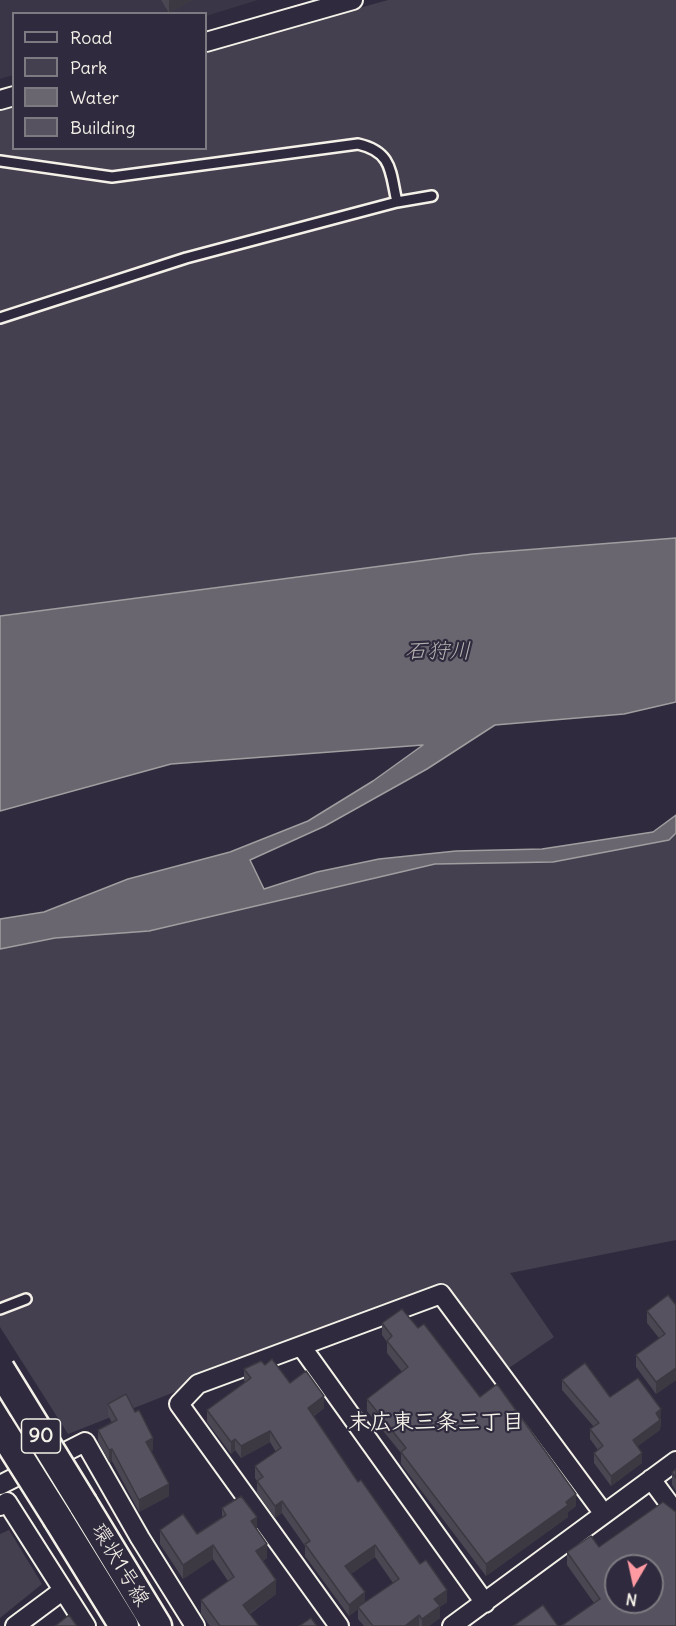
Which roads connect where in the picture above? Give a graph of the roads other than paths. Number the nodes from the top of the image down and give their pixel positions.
1 (353, 0) edge
2 (207, 42) edge
3 (0, 160) edge
4 (432, 195) dead end
5 (397, 202) junction
6 (0, 318) edge
7 (26, 1299) dead end
8 (0, 1309) edge
9 (301, 1346) junction
10 (0, 1369) edge
11 (0, 1427) edge
12 (676, 1461) edge
13 (651, 1479) junction
14 (0, 1485) edge
15 (2, 1500) edge
16 (676, 1513) edge
17 (604, 1514) junction
18 (62, 1591) junction
19 (485, 1603) junction
20 (15, 1626) edge
21 (86, 1626) edge
22 (123, 1626) edge
23 (158, 1626) edge
24 (195, 1626) edge
25 (339, 1626) edge
26 (452, 1626) edge

1 - 2 street
3 - 5 lane
4 - 5 lane
5 - 6 lane
7 - 8 lane
9 - 17 street
9 - 19 street
9 - 25 street
10 - 23 main road, 環状1号線 / 90, bridge
11 - 22 main road, 環状1号線 / 90, bridge
12 - 13 street
13 - 16 street
13 - 17 street
14 - 24 street
15 - 18 street
17 - 19 street
18 - 20 street
18 - 21 street
19 - 26 street

